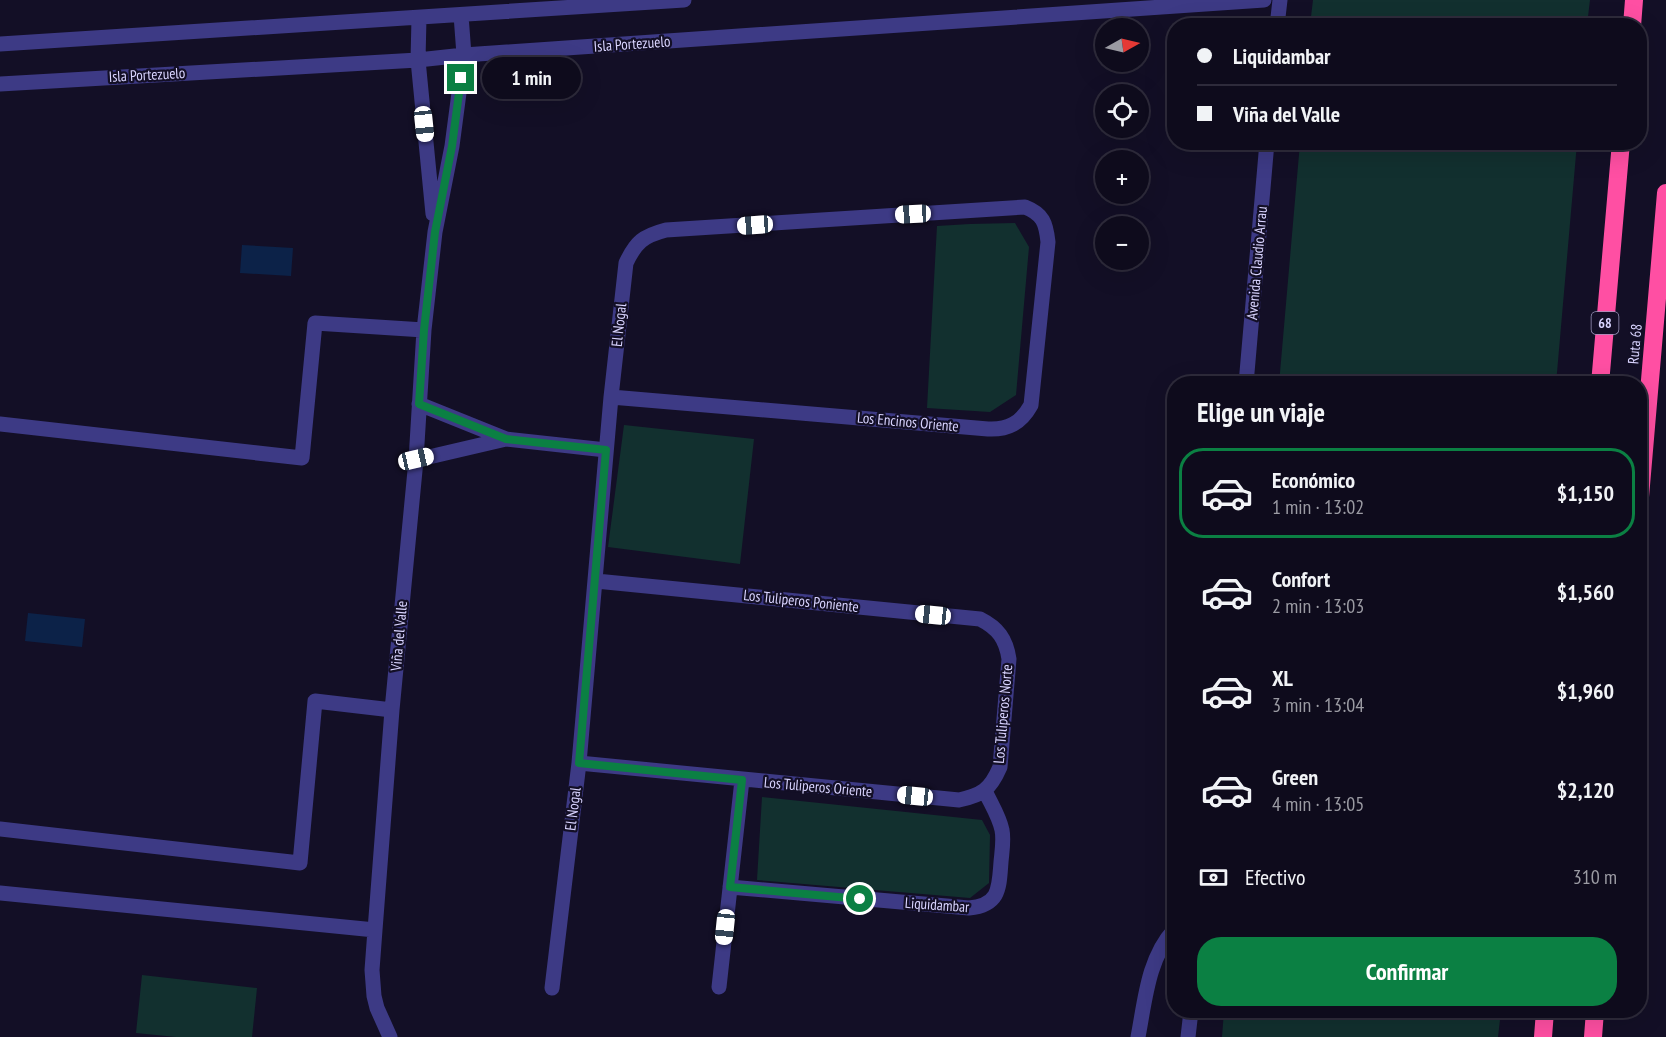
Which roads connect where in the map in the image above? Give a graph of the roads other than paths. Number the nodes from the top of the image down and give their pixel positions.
1 (684, 0) edge
2 (1264, 0) edge
3 (1280, 0) edge
4 (1634, 0) edge
5 (461, 15) junction
6 (419, 18) junction
7 (1278, 18) edge
8 (1633, 18) edge
9 (0, 44) edge
10 (464, 55) junction
11 (418, 60) junction
12 (0, 84) edge
13 (1266, 150) edge
14 (1621, 150) edge
15 (1666, 193) edge
16 (435, 232) junction
17 (641, 240) joint
18 (424, 330) junction
19 (1247, 376) edge
20 (1601, 376) edge
21 (611, 397) junction
22 (419, 404) junction
23 (1647, 416) edge
24 (0, 424) edge
25 (506, 439) junction
26 (606, 450) junction
27 (416, 459) junction
28 (596, 581) junction
29 (1001, 634) joint
30 (392, 710) junction
31 (579, 763) junction
32 (742, 780) junction
33 (985, 791) junction
34 (0, 829) edge
35 (730, 887) junction
36 (0, 893) edge
37 (375, 930) junction
38 (1167, 940) edge
39 (719, 987) dead end
40 (552, 988) dead end
41 (1190, 1018) edge
42 (1544, 1018) edge
43 (1594, 1018) edge
44 (390, 1037) edge
45 (1138, 1037) edge
46 (1188, 1037) edge
47 (1543, 1037) edge
48 (1593, 1037) edge

1 - 5 street
2 - 10 street, Isla Portezuelo
3 - 7 street
4 - 8 highway
5 - 6 street
5 - 10 street, Viña del Valle
6 - 9 street
6 - 11 street, Viña del Valle
10 - 11 street, Isla Portezuelo
10 - 16 street, Viña del Valle
11 - 12 street, Isla Portezuelo
11 - 16 street, Viña del Valle
13 - 19 street, Avenida Claudio Arrau
14 - 20 highway, Ruta 68 / 68
15 - 23 highway, Ruta 68
16 - 18 street, Viña del Valle
17 - 21 street, El Nogal
17 - 21 street, Los Encinos Oriente
18 - 22 street, Viña del Valle
18 - 24 street
21 - 26 street, El Nogal
22 - 25 street
22 - 27 street, Viña del Valle
25 - 26 street
25 - 27 street
26 - 28 street, El Nogal
27 - 30 street, Viña del Valle
28 - 29 street, Los Tuliperos Poniente
28 - 31 street, El Nogal
29 - 33 street, Los Tuliperos Norte
30 - 34 street
30 - 37 street, Viña del Valle
31 - 32 street, Los Tuliperos Oriente
31 - 40 street, El Nogal
32 - 33 street, Los Tuliperos Oriente
32 - 35 street
33 - 35 street, Liquidambar
35 - 39 street
36 - 37 street
37 - 44 street, Viña del Valle
38 - 45 street
41 - 46 street
42 - 47 highway
43 - 48 highway

